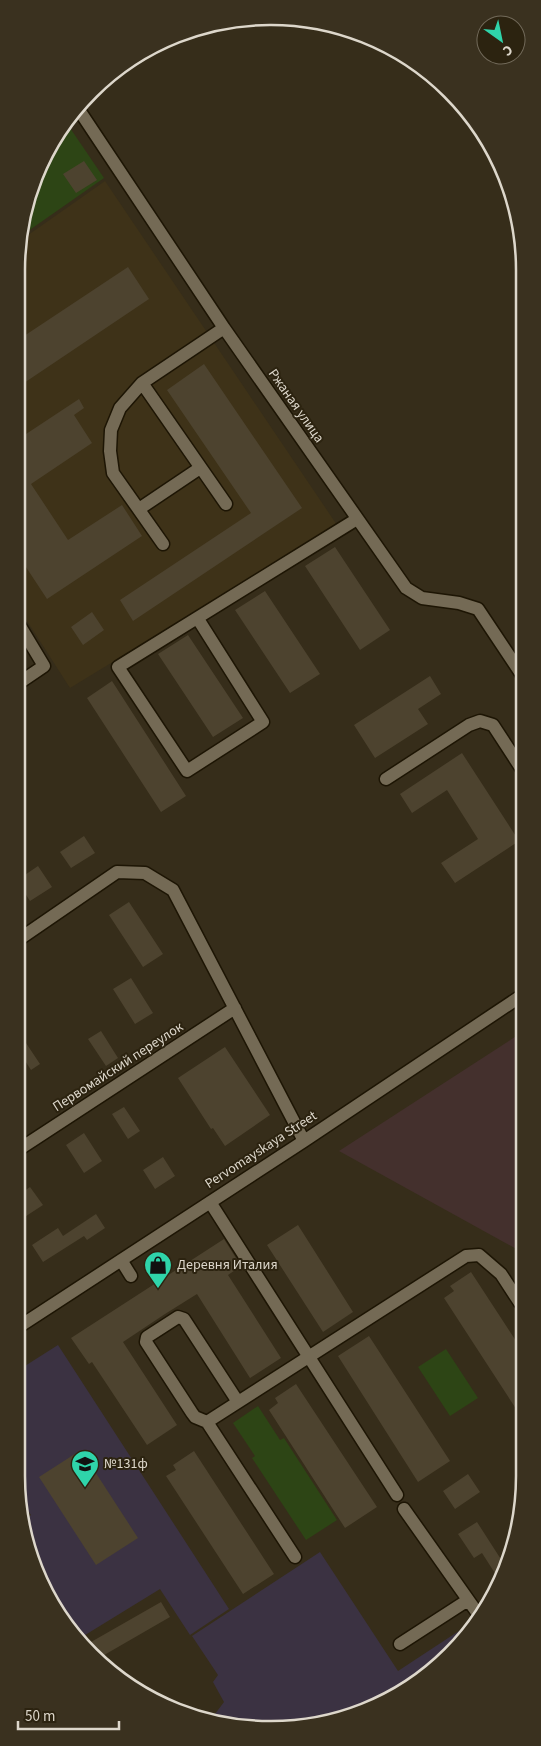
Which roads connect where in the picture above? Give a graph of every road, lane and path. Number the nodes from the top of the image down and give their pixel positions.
1 (81, 115) edge
2 (224, 328) junction
3 (142, 384) junction
4 (200, 468) junction
5 (226, 504) dead end
6 (139, 509) junction
7 (357, 519) junction
8 (163, 544) dead end
9 (198, 619) junction
10 (25, 634) edge
11 (516, 666) edge
12 (25, 679) edge
13 (516, 760) edge
14 (386, 779) dead end
15 (25, 935) edge
16 (516, 999) edge
17 (235, 1008) junction
18 (304, 1141) junction
19 (25, 1145) edge
20 (210, 1202) junction
21 (121, 1260) junction
22 (131, 1276) dead end
23 (516, 1297) edge
24 (25, 1323) edge
25 (308, 1357) junction
26 (238, 1402) junction
27 (207, 1422) junction
28 (397, 1495) dead end
29 (404, 1509) dead end
30 (295, 1557) dead end
31 (468, 1600) junction
32 (476, 1611) edge
33 (400, 1644) dead end

1 - 2 street, Ржаная улица
2 - 3 street
2 - 7 street, Ржаная улица
3 - 4 street
3 - 6 street
4 - 5 street
4 - 6 street
6 - 8 street
7 - 9 street
7 - 11 street, Ржаная улица
9 - 9 street
10 - 12 street
13 - 14 street
15 - 17 street
16 - 18 street, Pervomayskaya Street
17 - 18 street
17 - 19 street, Первомайский переулок
18 - 20 street, Pervomayskaya Street
20 - 21 street, Pervomayskaya Street
20 - 25 street
21 - 22 street
21 - 24 street, Pervomayskaya Street
23 - 25 street
25 - 26 street
25 - 28 street
26 - 27 street
26 - 27 street
27 - 30 street
29 - 31 street
31 - 32 street
31 - 33 street

